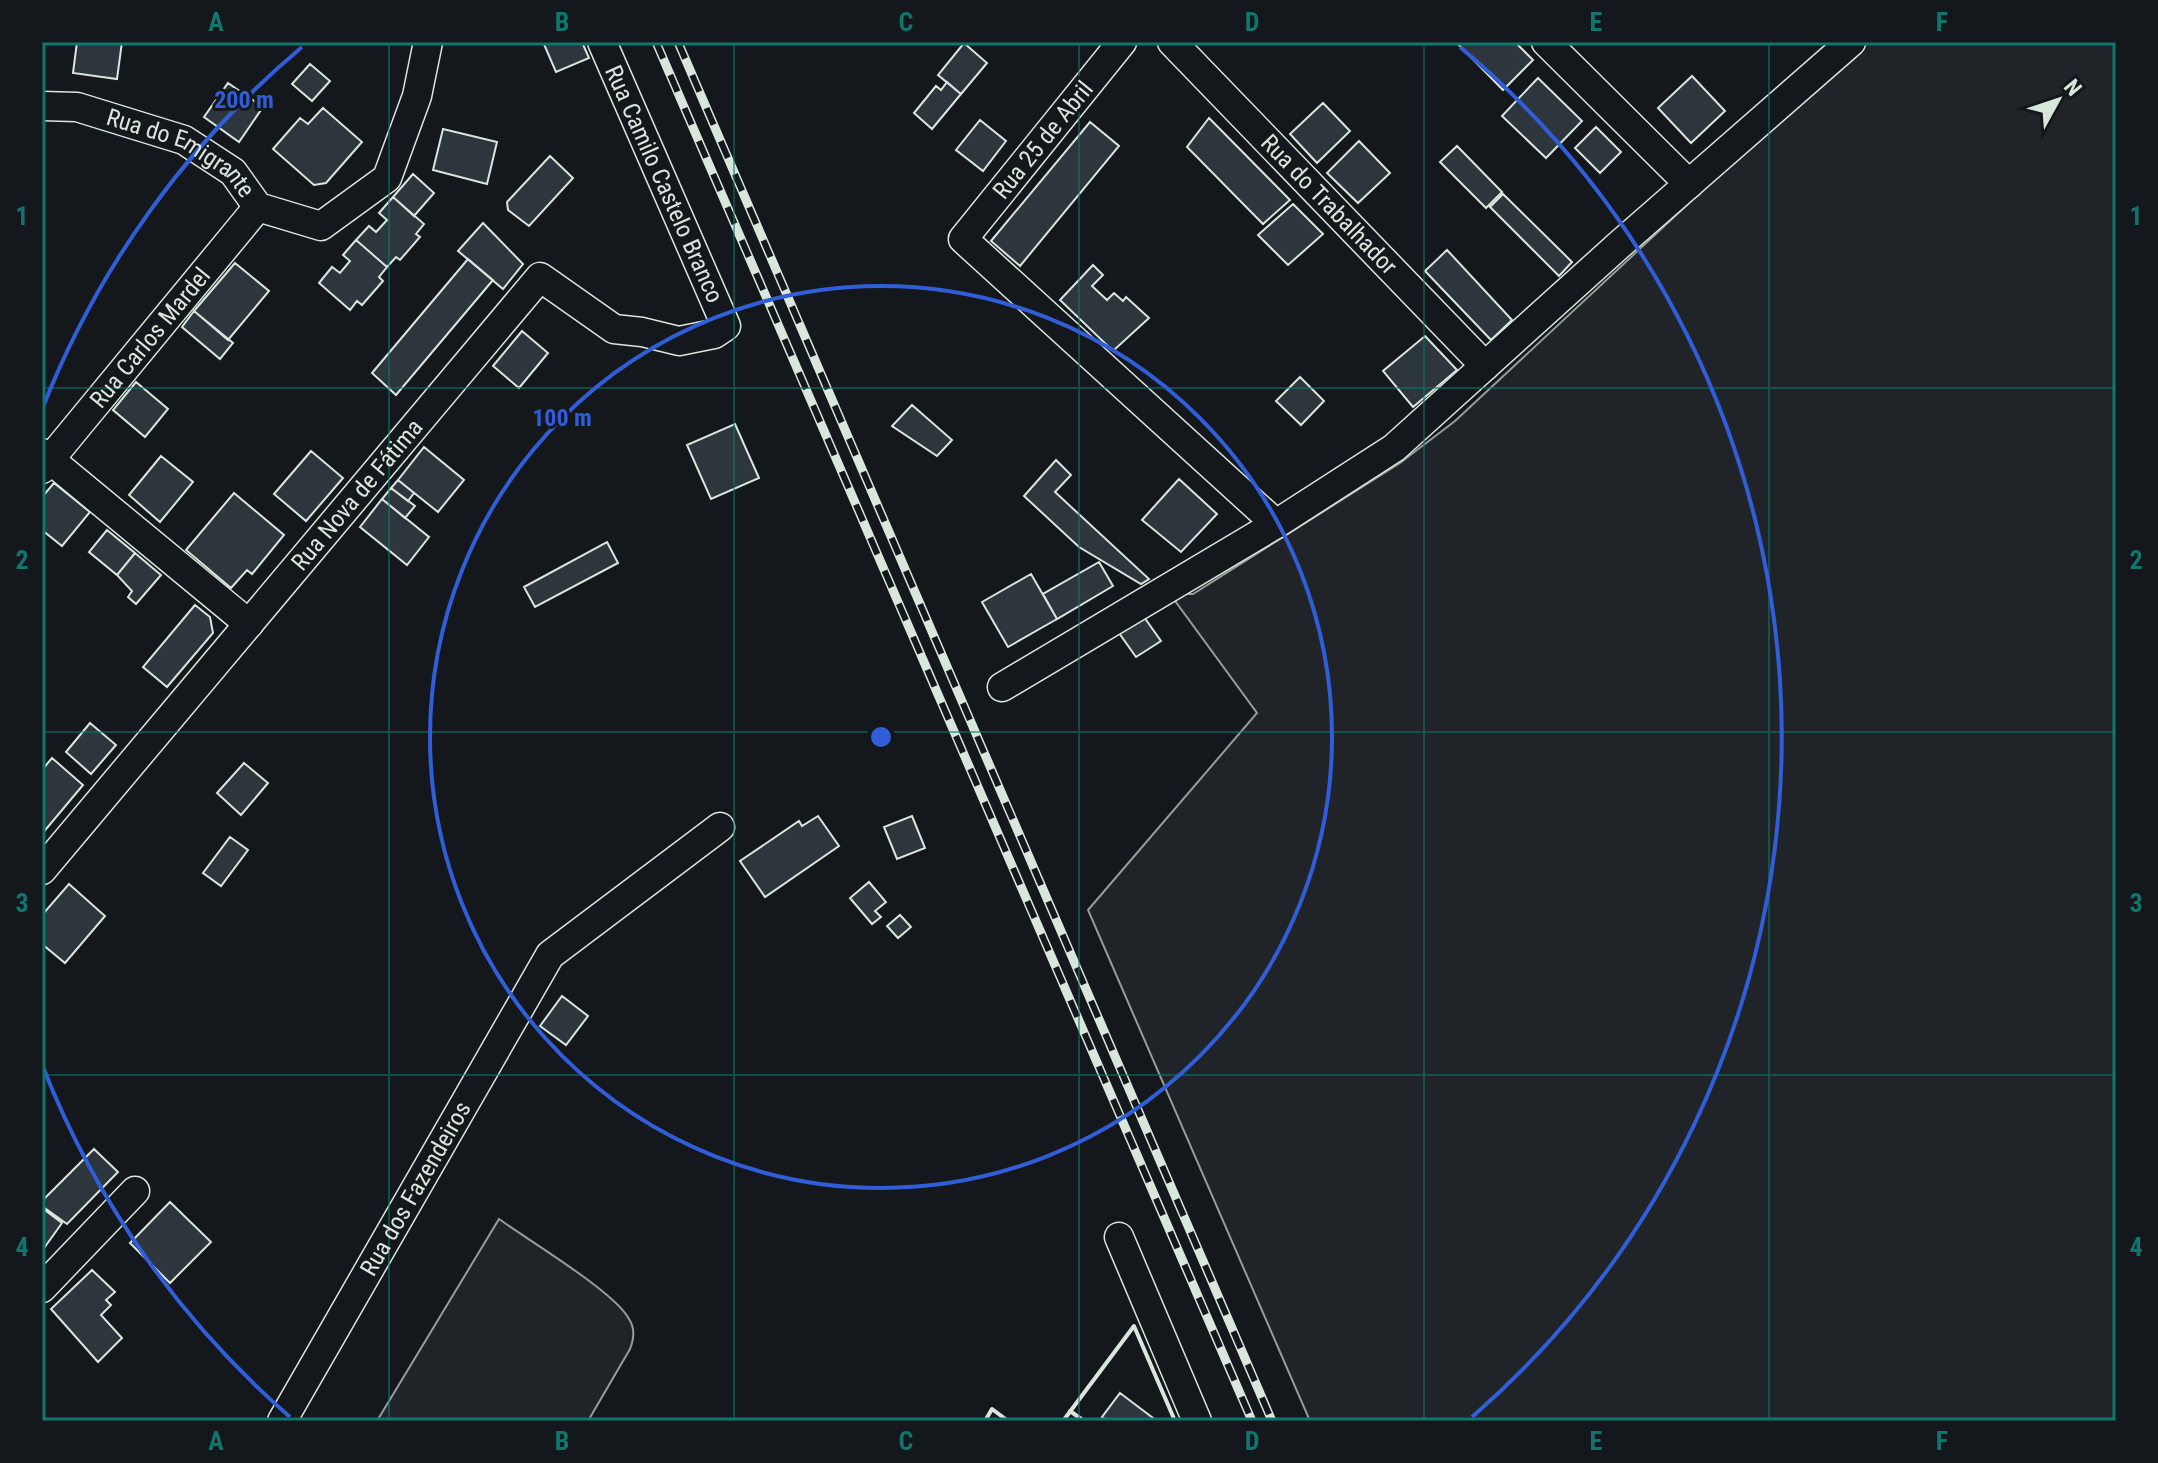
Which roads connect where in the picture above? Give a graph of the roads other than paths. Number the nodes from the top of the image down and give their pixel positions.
1 (428, 42) edge
2 (602, 42) edge
3 (1122, 42) edge
4 (1172, 42) edge
5 (1546, 42) edge
6 (1851, 42) edge
7 (42, 106) edge
8 (1689, 184) junction
9 (258, 207) junction
10 (726, 326) joint
11 (1485, 366) junction
12 (44, 461) edge
13 (1276, 524) junction
14 (249, 624) junction
15 (1002, 687) dead end
16 (720, 827) dead end
17 (42, 870) edge
18 (135, 1191) dead end
19 (1119, 1237) dead end
20 (42, 1288) edge
21 (282, 1421) edge
22 (1197, 1421) edge

1 - 9 street, Rua do Emigrante
2 - 10 street, Rua Camilo Castelo Branco
3 - 13 street, Rua 25 de Abril
4 - 11 street, Rua do Trabalhador
5 - 8 street
6 - 8 street
7 - 9 street, Rua do Emigrante
8 - 11 street
9 - 12 street, Rua Carlos Mardel
10 - 14 street, Rua Nova de Fátima
11 - 13 street
12 - 14 street
13 - 15 street
14 - 17 street, Rua Nova de Fátima
16 - 21 street, Rua dos Fazendeiros
18 - 20 street
19 - 22 street

